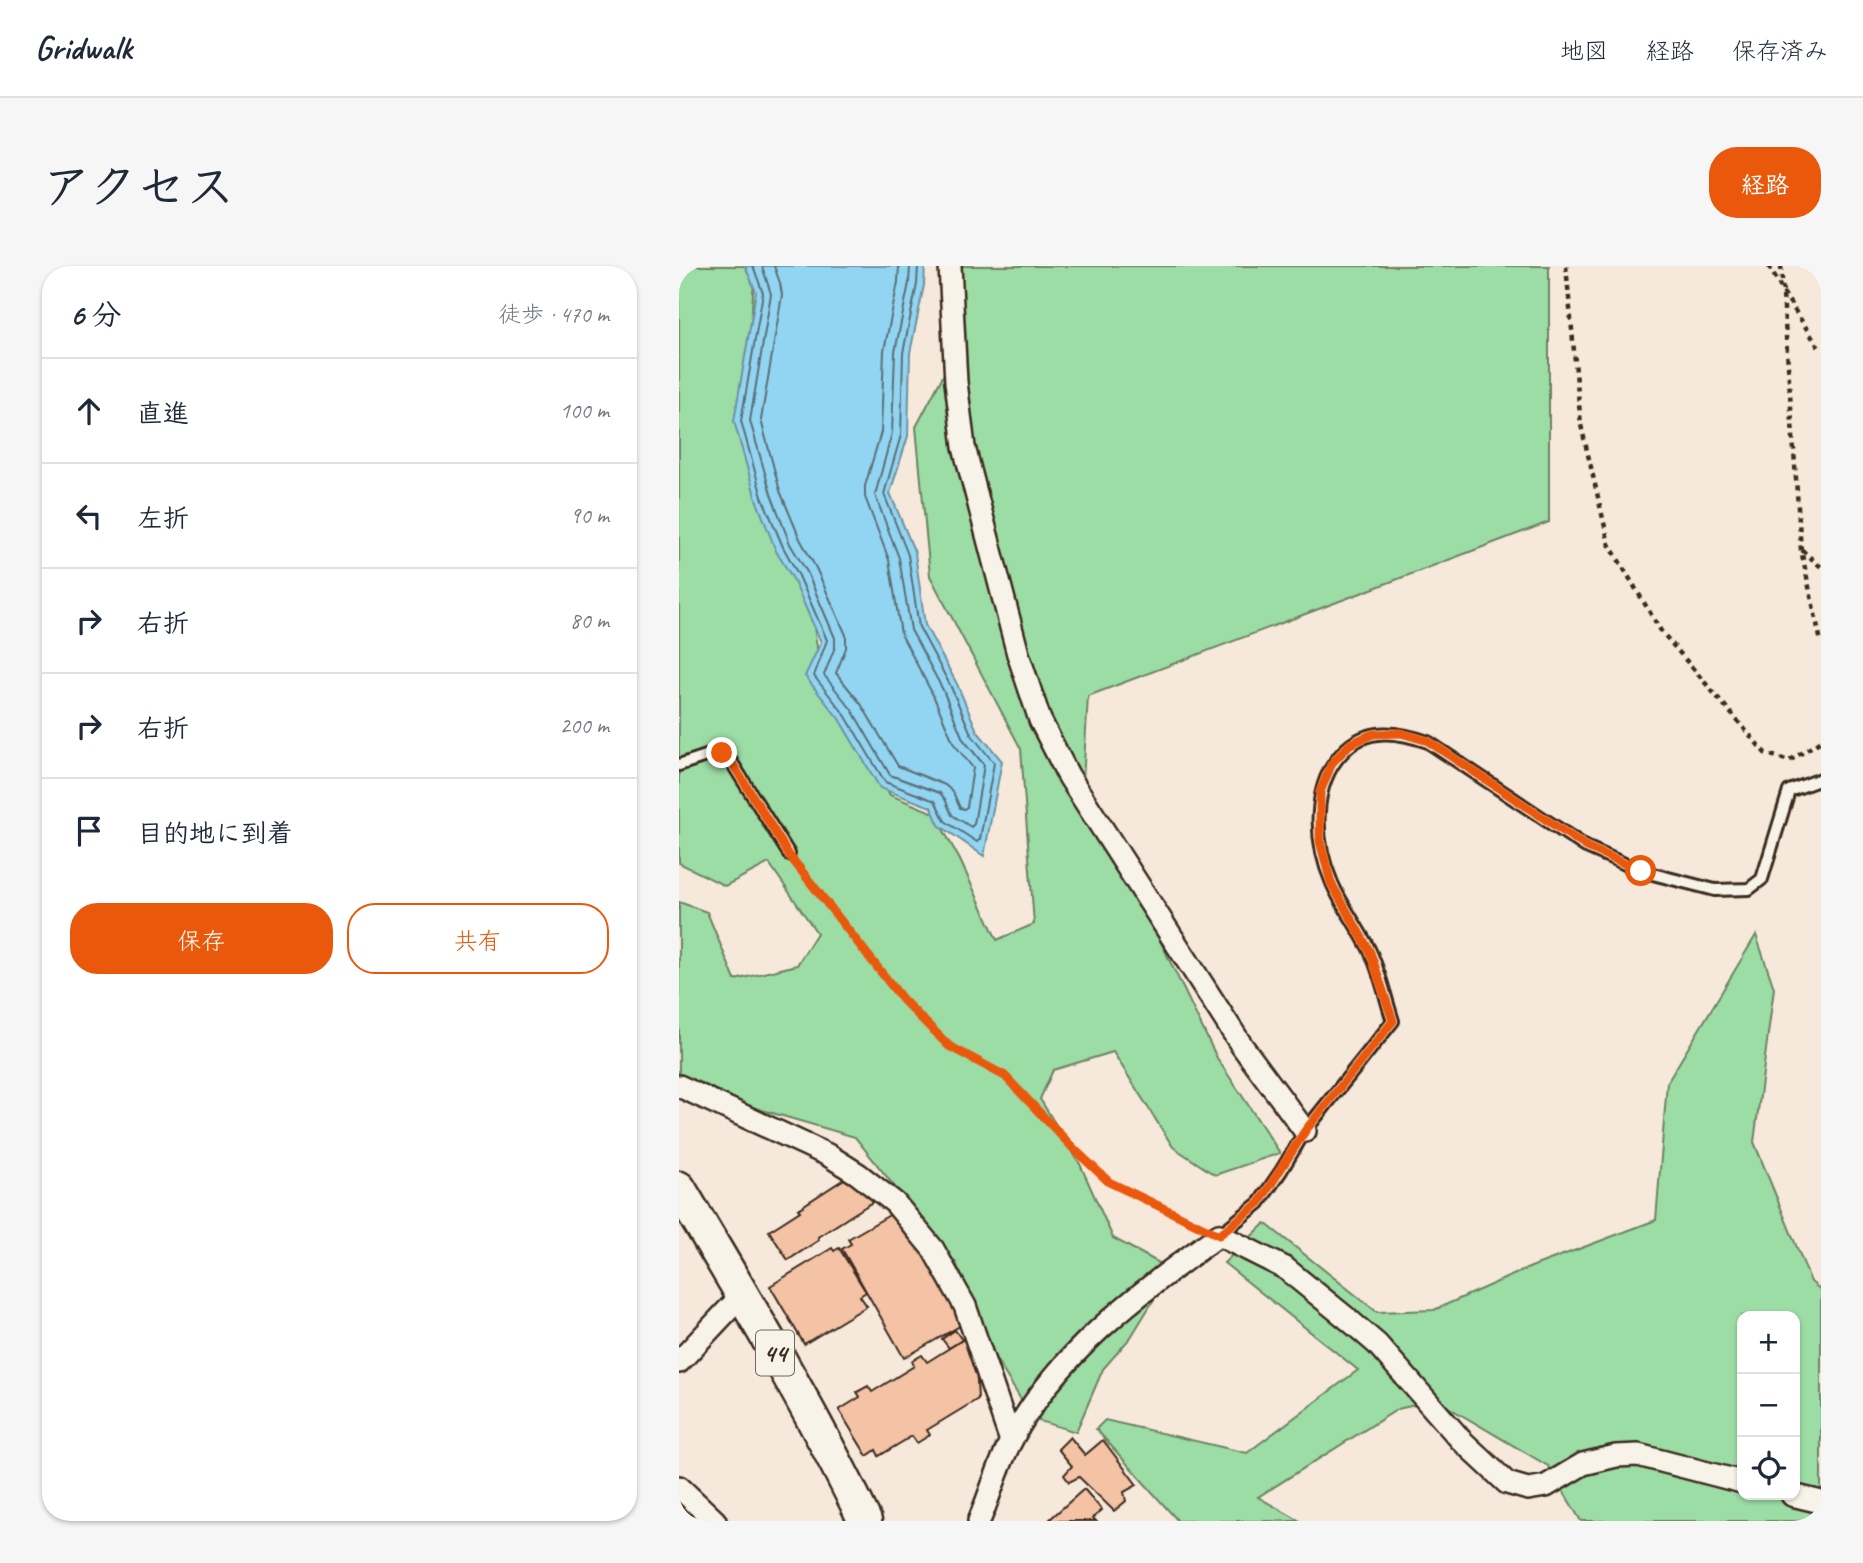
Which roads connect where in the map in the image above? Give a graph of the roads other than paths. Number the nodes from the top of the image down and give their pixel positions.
1 (950, 266) edge
2 (679, 765) edge
3 (1821, 779) edge
4 (789, 855) road end
5 (679, 1086) edge
6 (1305, 1131) junction
7 (679, 1188) edge
8 (1219, 1235) junction
9 (742, 1294) junction
10 (679, 1362) edge
11 (1011, 1441) junction
12 (1737, 1481) edge
13 (679, 1487) edge
14 (1800, 1497) edge
15 (1821, 1502) edge
16 (715, 1521) edge
17 (865, 1521) edge
18 (979, 1521) edge

1 - 6 street
2 - 4 lane
3 - 6 lane
5 - 11 street
6 - 8 lane
7 - 9 main road, 44
8 - 11 street
8 - 12 street
9 - 10 street
9 - 17 main road, 44
11 - 18 street
13 - 16 street
14 - 15 street

